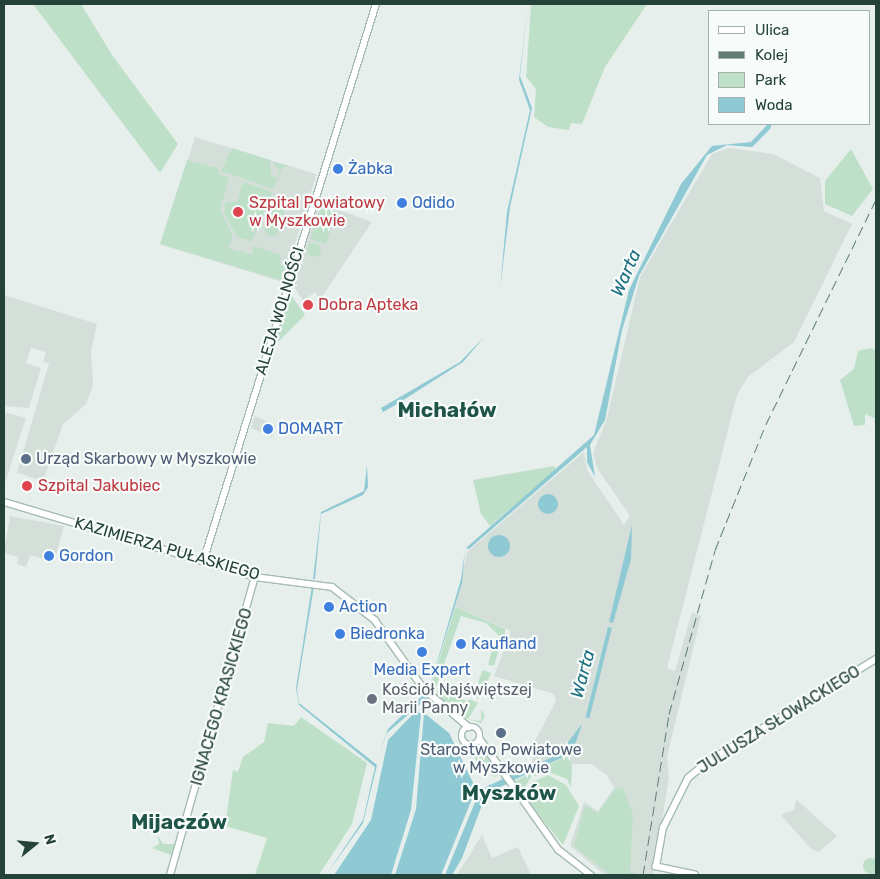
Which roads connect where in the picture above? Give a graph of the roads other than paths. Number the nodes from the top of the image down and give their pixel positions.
1 (376, 4) edge
2 (4, 502) edge
3 (203, 562) junction
4 (256, 576) junction
5 (876, 660) edge
6 (455, 715) junction
7 (469, 727) junction
8 (463, 732) junction
9 (478, 742) junction
10 (170, 875) edge
11 (591, 875) edge
12 (695, 875) edge

1 - 3 street, ALEJA WOLNOŚCI
2 - 3 street, KAZIMIERZA PUŁASKIEGO
3 - 4 street, KAZIMIERZA PUŁASKIEGO
4 - 6 street, KAZIMIERZA PUŁASKIEGO
4 - 10 street, IGNACEGO KRASICKIEGO
5 - 12 street, JULIUSZA SŁOWACKIEGO
6 - 7 street, KAZIMIERZA PUŁASKIEGO
6 - 8 street, KAZIMIERZA PUŁASKIEGO
7 - 8 street
7 - 9 street, KAZIMIERZA PUŁASKIEGO
8 - 9 street
9 - 11 street

